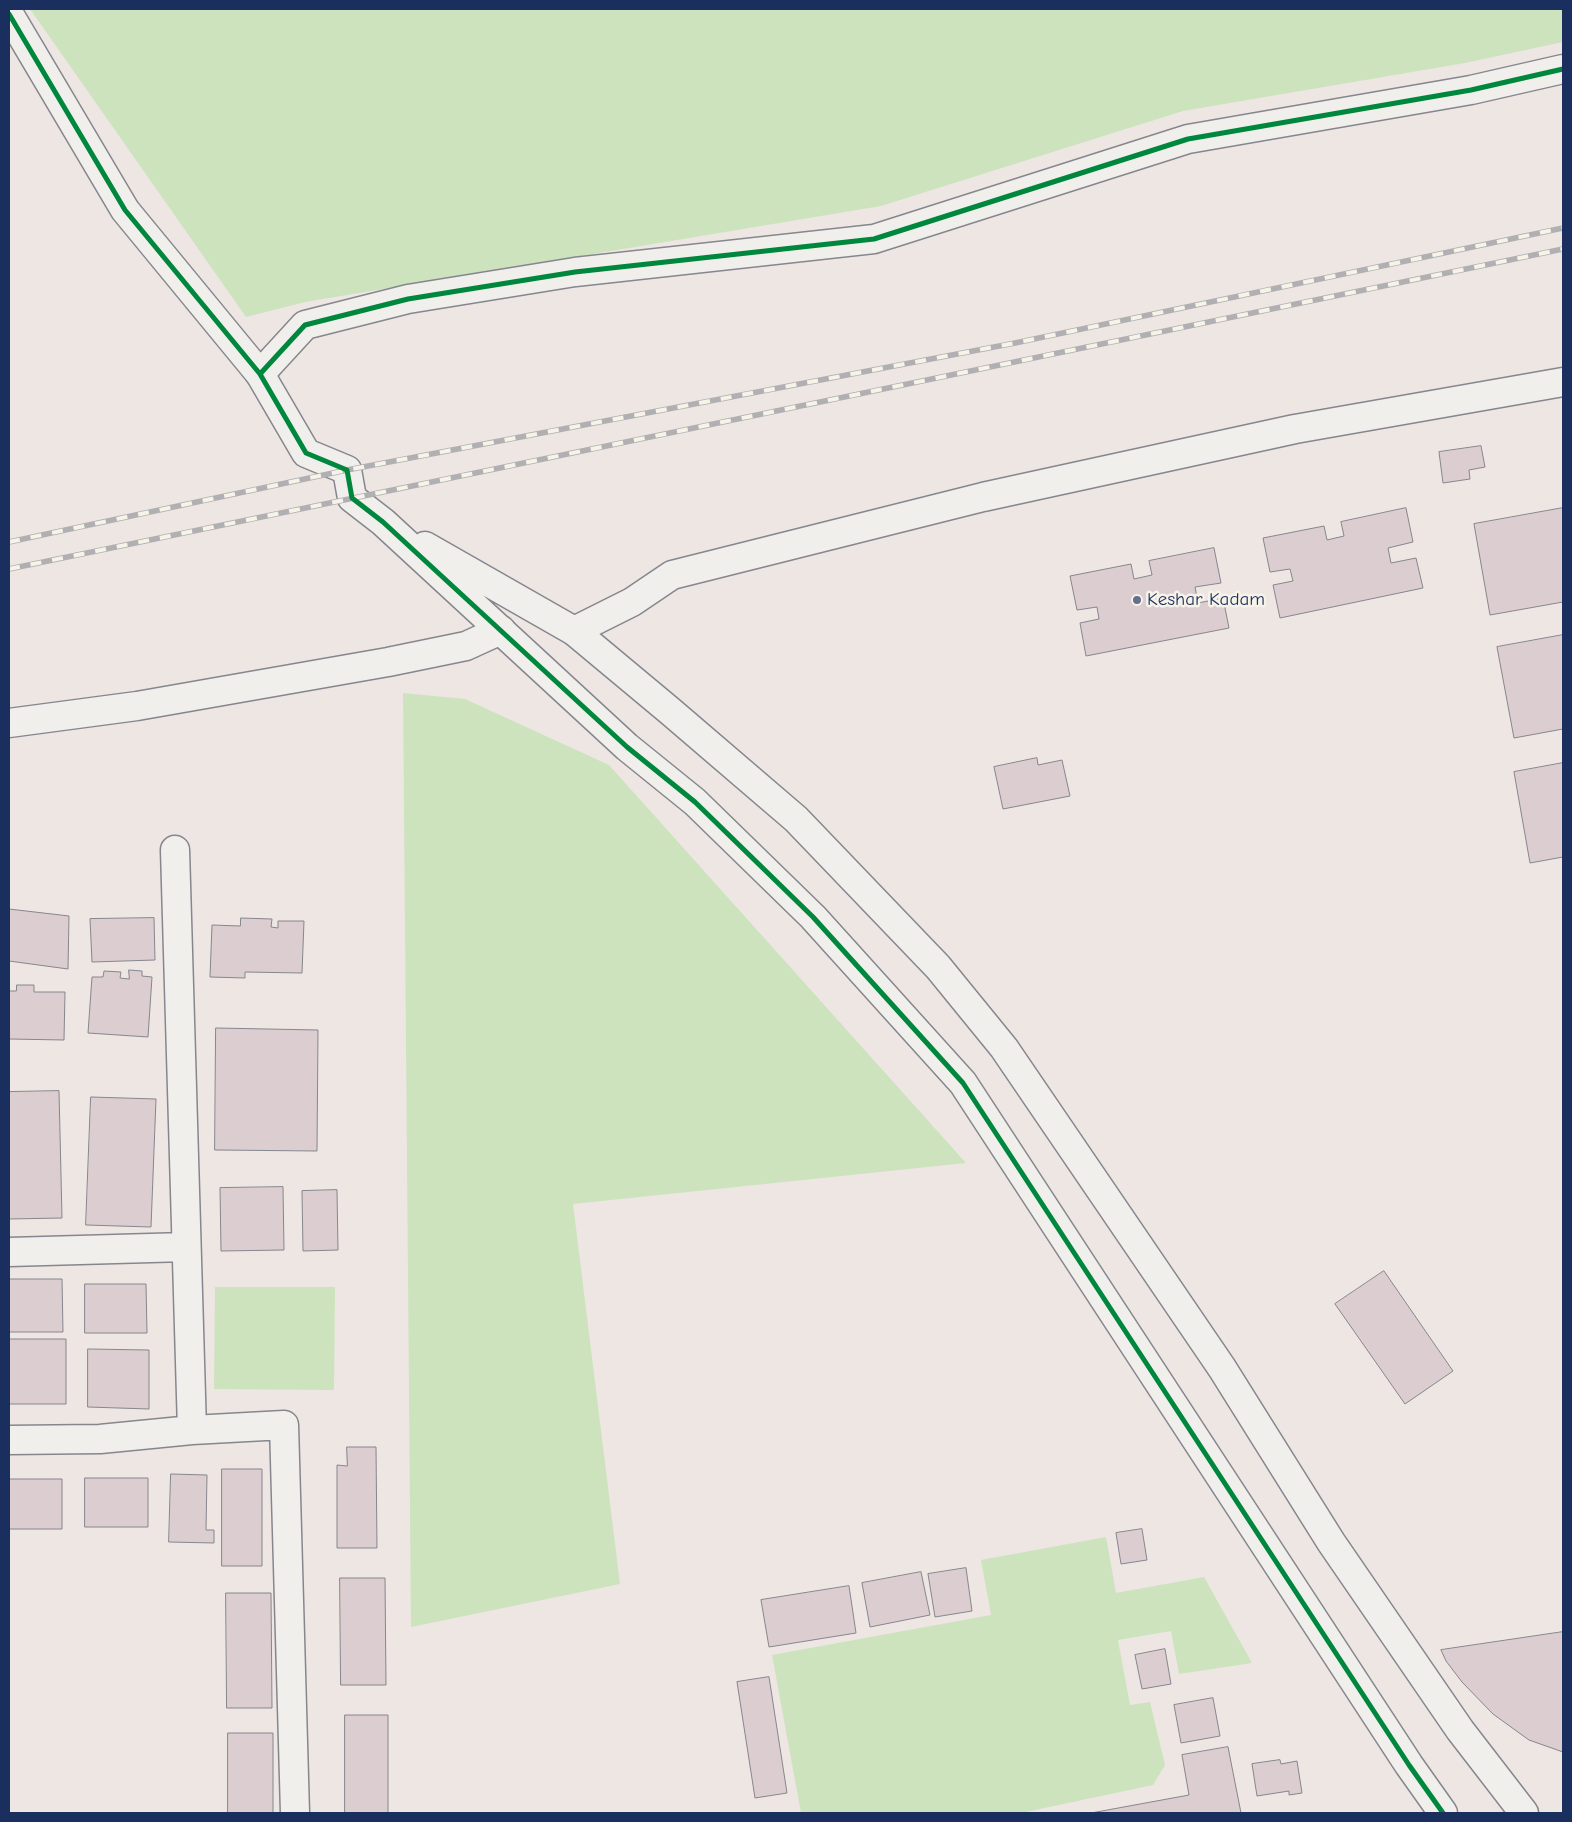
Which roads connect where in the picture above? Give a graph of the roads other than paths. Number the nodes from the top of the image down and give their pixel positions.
1 (9, 14) edge
2 (1563, 69) edge
3 (260, 374) junction
4 (1563, 382) edge
5 (383, 522) junction
6 (501, 630) junction
7 (574, 631) junction
8 (9, 723) edge
9 (175, 850) dead end
10 (186, 1247) junction
11 (9, 1252) edge
12 (192, 1430) junction
13 (9, 1440) edge
14 (295, 1813) edge
15 (1443, 1813) edge
16 (1524, 1813) edge

1 - 3 street
2 - 3 street
3 - 5 street
4 - 7 street
5 - 6 street
5 - 7 street
6 - 8 street
6 - 15 street
7 - 16 street
9 - 10 street
10 - 11 street
10 - 12 street
12 - 13 street
12 - 14 street

